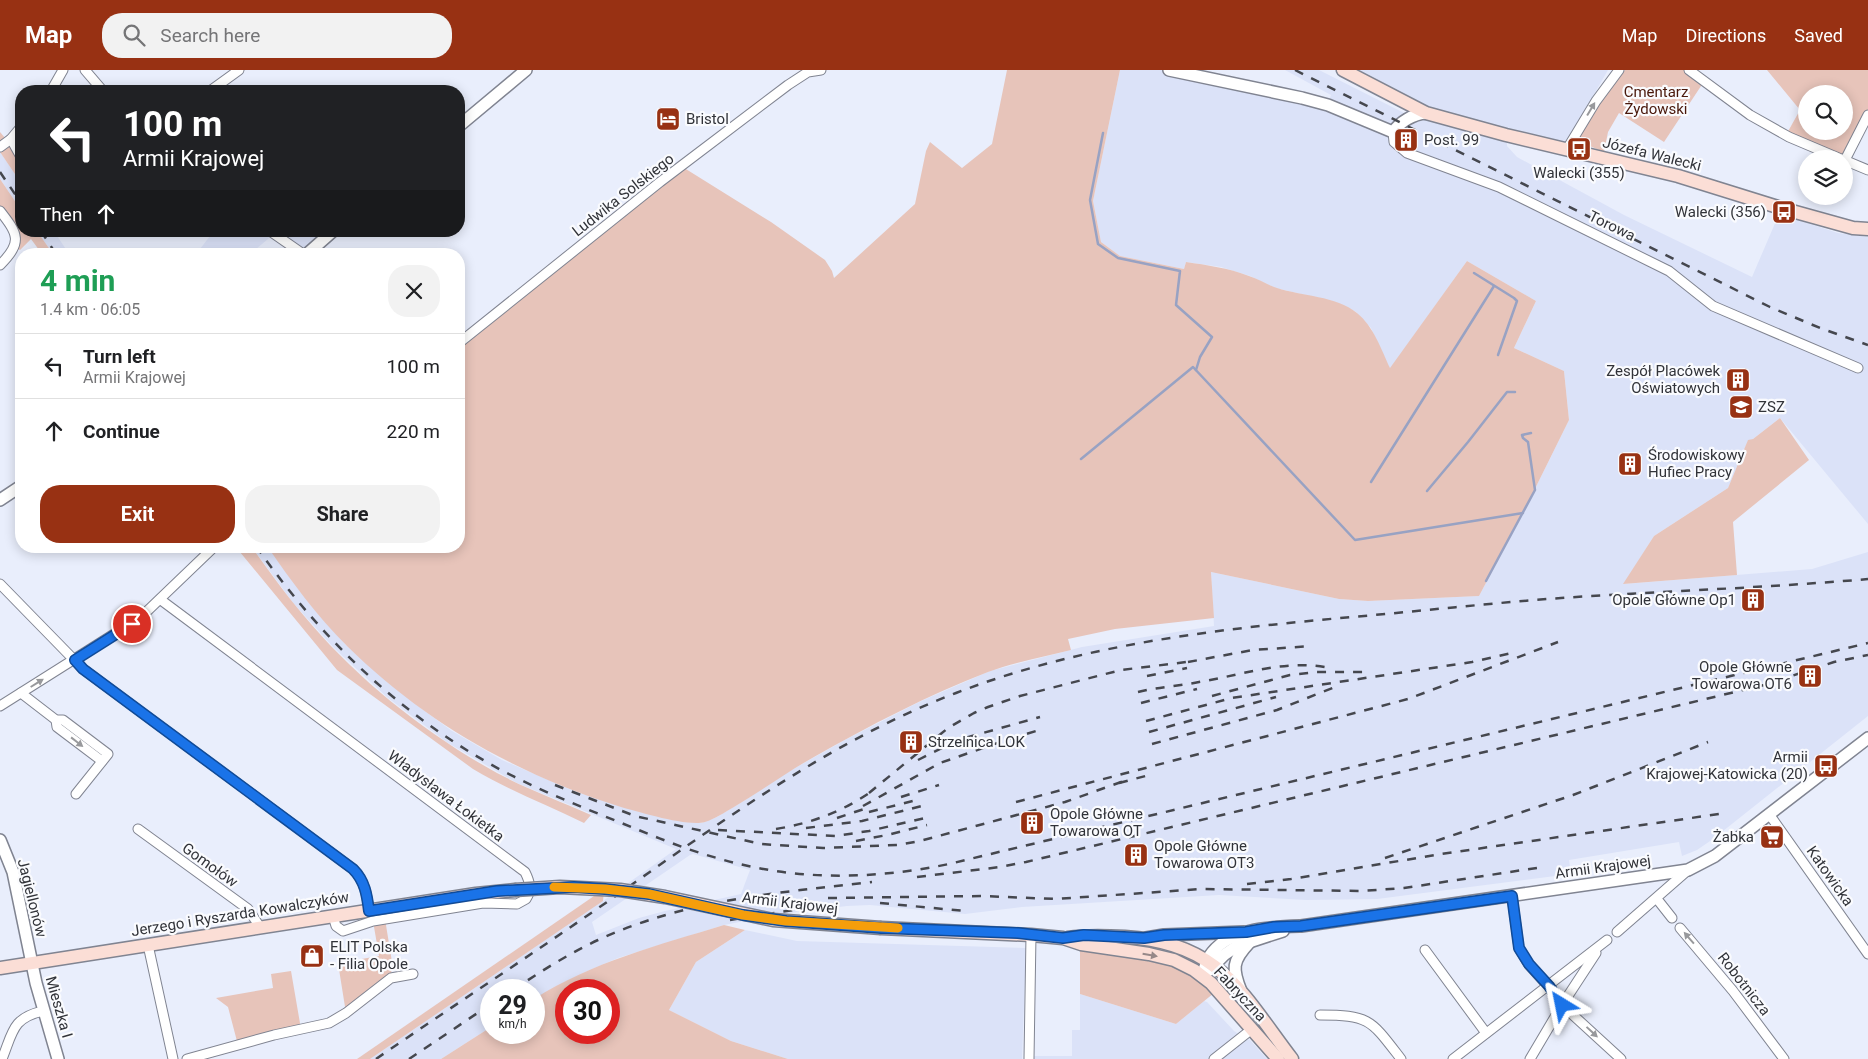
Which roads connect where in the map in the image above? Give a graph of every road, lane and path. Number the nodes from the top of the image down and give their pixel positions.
1 (63, 70) edge
2 (86, 70) edge
3 (239, 70) edge
4 (526, 70) edge
5 (821, 70) edge
6 (1169, 70) edge
7 (1343, 70) edge
8 (1619, 70) edge
9 (1689, 70) edge
10 (809, 71) edge
11 (54, 85) edge
12 (97, 85) edge
13 (218, 85) edge
14 (1426, 113) junction
15 (1868, 115) edge
16 (465, 121) edge
17 (1393, 132) junction
18 (15, 134) edge
19 (11, 139) junction
20 (15, 146) edge
21 (0, 147) edge
22 (1567, 149) junction
23 (1820, 150) edge
24 (1849, 150) edge
25 (1853, 164) edge
26 (1868, 170) edge
27 (0, 211) edge
28 (1868, 229) edge
29 (15, 236) edge
30 (15, 237) edge
31 (279, 237) edge
32 (326, 237) edge
33 (294, 248) edge
34 (314, 248) edge
35 (0, 265) edge
36 (465, 338) edge
37 (1858, 368) dead end
38 (15, 490) edge
39 (0, 500) edge
40 (208, 553) edge
41 (0, 584) edge
42 (161, 600) junction
43 (75, 660) junction
44 (21, 693) junction
45 (0, 706) edge
46 (1868, 738) edge
47 (76, 794) dead end
48 (1769, 814) junction
49 (138, 829) dead end
50 (0, 840) edge
51 (1688, 870) junction
52 (515, 890) joint
53 (1512, 896) junction
54 (1656, 899) junction
55 (369, 911) junction
56 (333, 916) junction
57 (1672, 918) dead end
58 (260, 928) junction
59 (1680, 928) dead end
60 (1617, 932) dead end
61 (1030, 935) junction
62 (1248, 937) junction
63 (1063, 938) junction
64 (1144, 938) junction
65 (148, 945) junction
66 (1425, 950) dead end
67 (1868, 954) edge
68 (31, 963) junction
69 (1211, 963) junction
70 (0, 968) edge
71 (413, 974) dead end
72 (1202, 976) junction
73 (1549, 986) junction
74 (1242, 993) junction
75 (1562, 1005) junction
76 (44, 1011) junction
77 (1320, 1015) dead end
78 (1252, 1029) junction
79 (1486, 1033) junction
80 (2, 1059) edge
81 (58, 1059) edge
82 (173, 1059) edge
83 (186, 1059) edge
84 (1029, 1059) edge
85 (1214, 1059) edge
86 (1278, 1059) edge
87 (1292, 1059) edge
88 (1401, 1059) edge
89 (1453, 1059) edge
90 (1530, 1059) edge
91 (1622, 1059) edge
92 (1784, 1059) edge

1 - 11 street
2 - 12 street
3 - 13 street
4 - 16 street
5 - 10 street, Ludwika Solskiego
6 - 17 street
7 - 14 main road, Józefa Walecki
22 -> 8 street
9 - 23 street
10 - 36 street, Ludwika Solskiego
14 - 17 street
14 - 22 main road, Józefa Walecki
15 - 24 street
17 - 37 street, Torowa
18 - 19 street
19 - 20 street
19 - 21 street
22 - 28 main road, Józefa Walecki
25 - 26 street
27 - 29 street
30 - 35 street
31 - 33 street
32 - 34 street
38 - 39 street
40 - 42 street
41 - 43 street
42 - 43 street
42 - 56 street, Władysława Łokietka
44 -> 43 street
43 - 55 street
44 - 45 street
44 - 47 street
46 - 48 street, Armii Krajowej
48 - 51 street, Armii Krajowej
48 - 67 street, Katowicka
49 - 58 street, Gomołów
50 - 68 street, Jagiellonów
51 - 53 street, Armii Krajowej
51 - 54 street
52 - 55 main road, Jerzego i Ryszarda Kowalczyków
52 - 61 main road, Armii Krajowej, bridge
53 - 62 street, Armii Krajowej
53 - 73 street
54 - 57 street
54 - 60 street
55 - 56 main road, Jerzego i Ryszarda Kowalczyków
56 - 58 main road, Jerzego i Ryszarda Kowalczyków
58 - 65 main road, Jerzego i Ryszarda Kowalczyków
92 -> 59 street, Robotnicza
61 - 63 main road, Armii Krajowej
61 - 84 street
62 - 64 street
62 - 69 street, Armii Krajowej
62 - 74 street
63 - 64 main road, Fabryczna
63 -> 72 main road, Fabryczna
64 - 69 main road, Fabryczna
65 - 68 main road, Jerzego i Ryszarda Kowalczyków
65 - 82 street
66 - 79 street
68 - 70 main road, Jerzego i Ryszarda Kowalczyków
68 - 76 street, Mieszka I
69 - 72 street, Armii Krajowej
69 - 74 main road, Fabryczna
71 - 83 street
72 - 78 main road, Fabryczna
73 - 75 street
73 - 75 street
73 - 79 street
74 - 87 main road, Fabryczna
75 - 90 street
75 -> 91 street
76 - 80 street
76 - 81 street, Mieszka I
77 - 88 street
78 - 85 street
78 - 86 main road, Fabryczna
79 - 89 street

